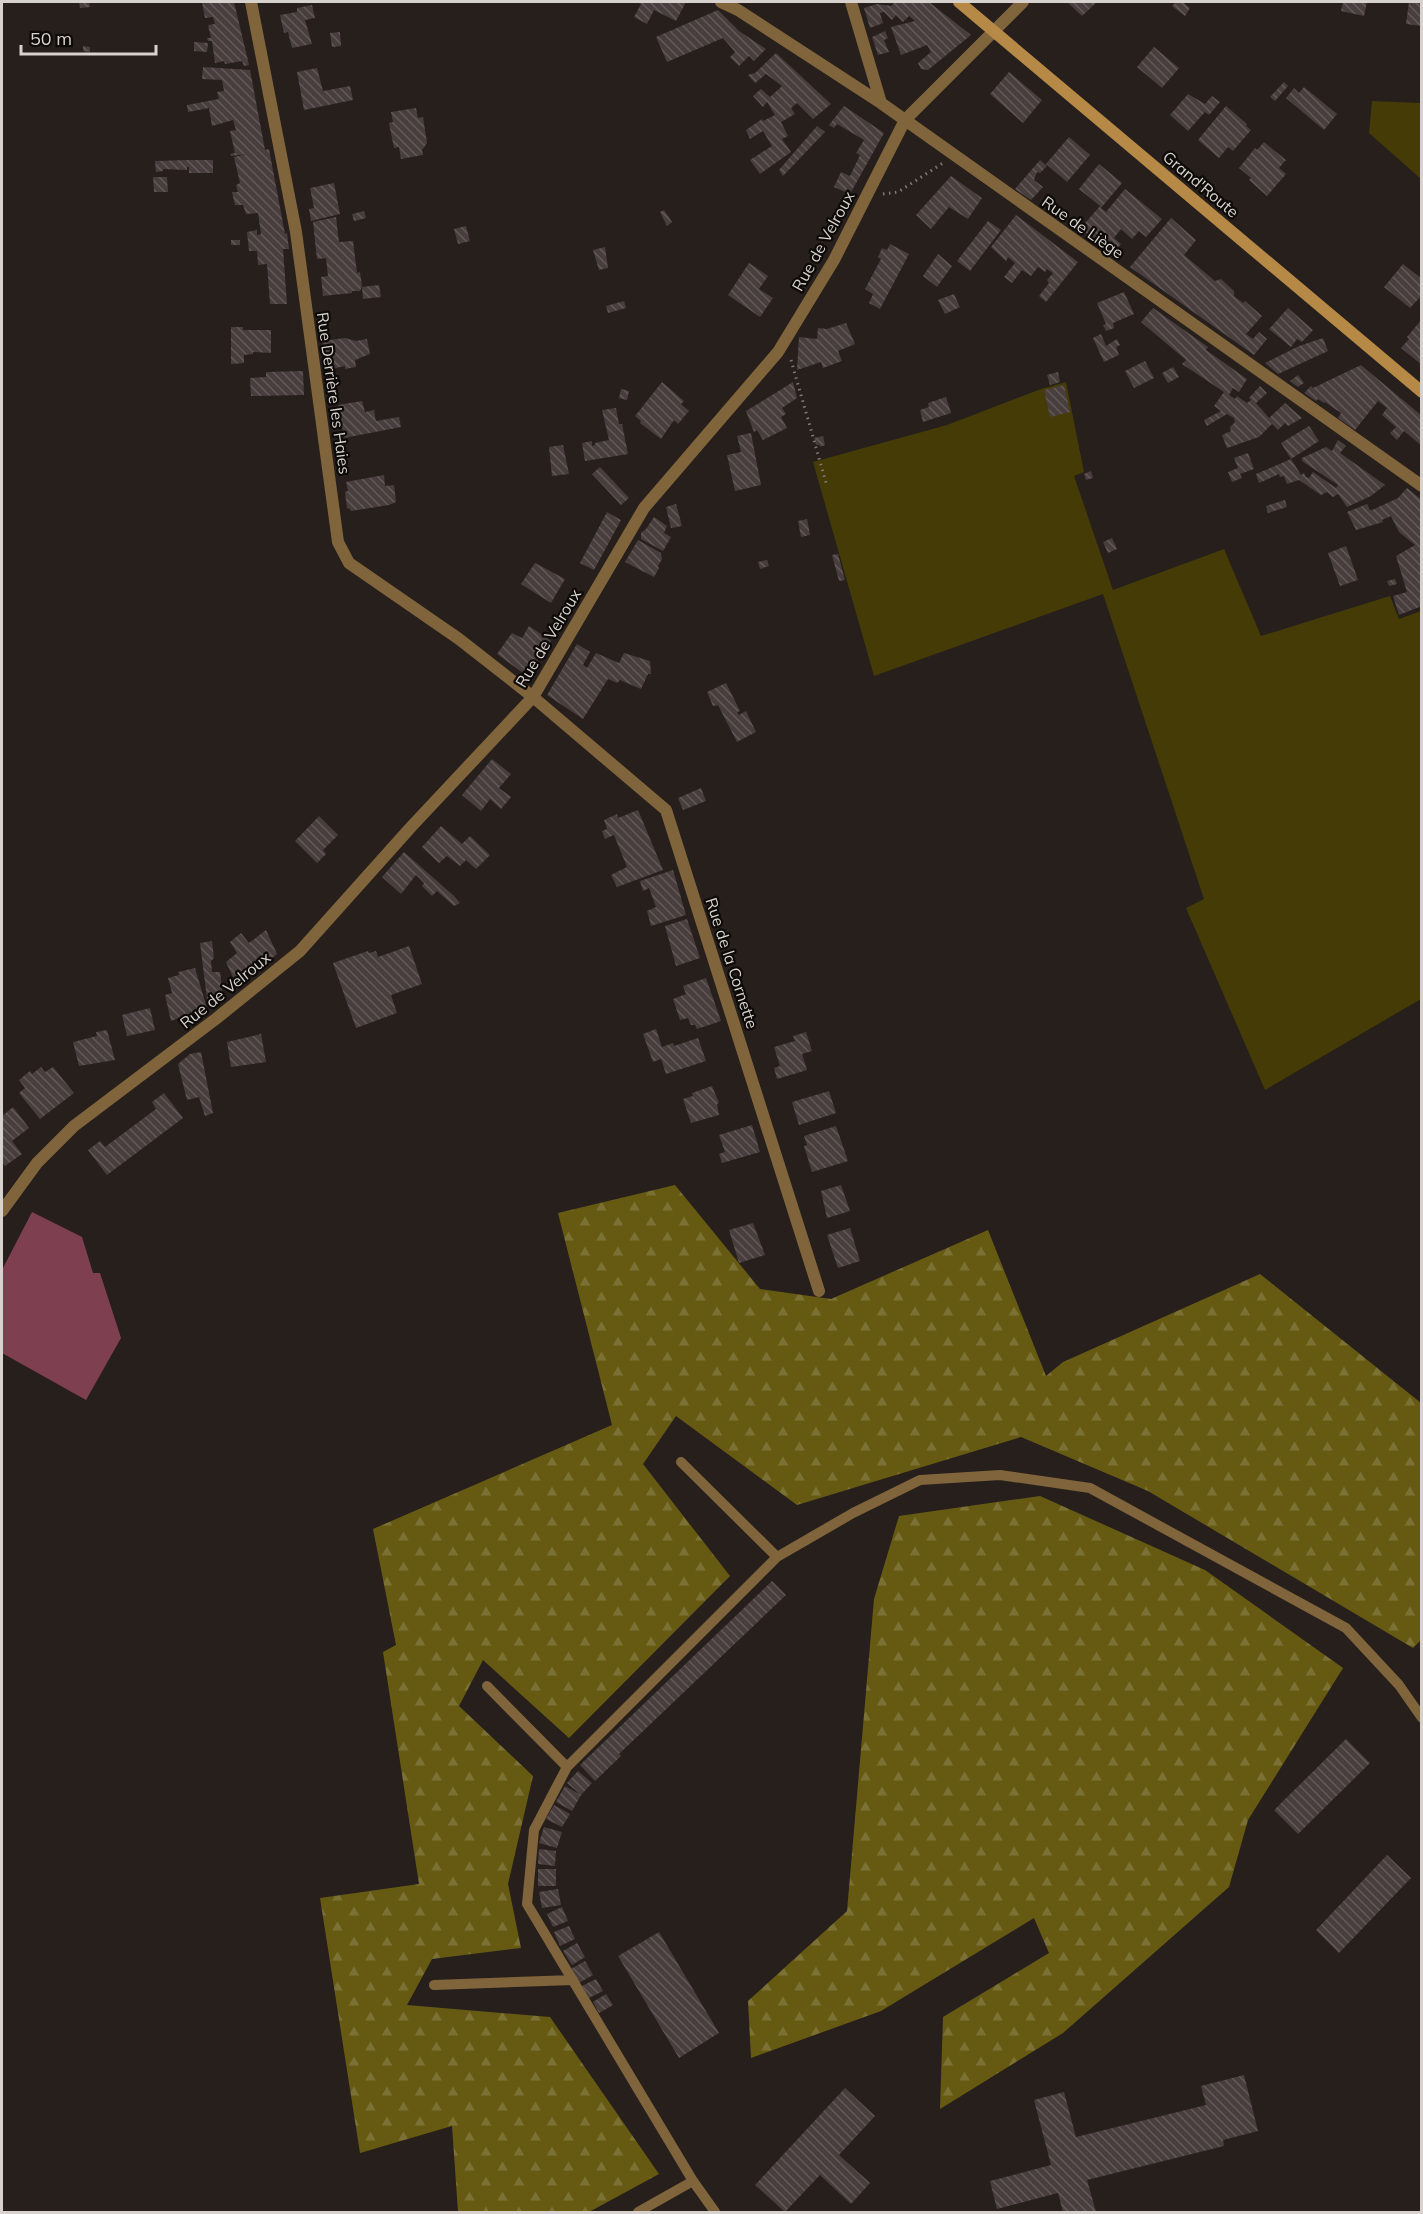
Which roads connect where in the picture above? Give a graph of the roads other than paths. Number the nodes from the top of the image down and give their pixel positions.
1 (251, 2) edge
2 (721, 2) edge
3 (851, 2) edge
4 (959, 2) edge
5 (1023, 2) edge
6 (993, 30) junction
7 (881, 103) junction
8 (905, 120) junction
9 (1422, 392) edge
10 (1422, 486) edge
11 (533, 697) junction
12 (3, 1208) edge
13 (819, 1291) dead end
14 (681, 1462) dead end
15 (777, 1557) junction
16 (487, 1686) dead end
17 (1422, 1718) edge
18 (567, 1767) junction
19 (573, 1980) junction
20 (434, 1985) dead end
21 (693, 2181) junction
22 (638, 2212) edge
23 (715, 2212) edge

1 - 11 street, Rue Derrière les Haies
2 - 7 street, Rue de Liège
3 - 7 street
4 - 6 main road, Grand'Route
5 - 6 street, Rue de Velroux
6 - 8 street, Rue de Velroux
6 - 9 main road, Grand'Route
7 - 8 street, Rue de Liège
8 - 10 street, Rue de Liège
8 - 11 street, Rue de Velroux
11 - 12 street, Rue de Velroux
11 - 13 street, Rue de la Cornette
14 - 15 lane
15 - 17 lane
15 - 18 lane
16 - 18 lane
18 - 19 lane
19 - 20 lane
19 - 21 lane
21 - 22 lane
21 - 23 lane

